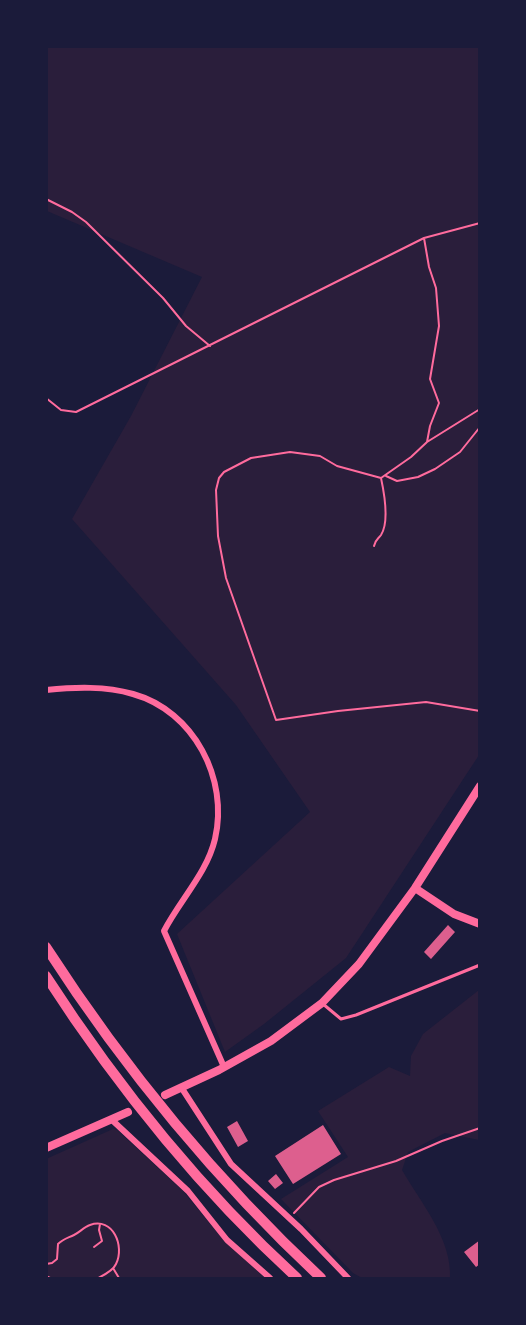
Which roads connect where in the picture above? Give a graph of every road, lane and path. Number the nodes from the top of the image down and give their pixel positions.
1 (46, 199) edge
2 (480, 223) edge
3 (424, 238) junction
4 (210, 346) junction
5 (46, 398) edge
6 (480, 409) edge
7 (480, 428) edge
8 (427, 442) junction
9 (385, 475) junction
10 (381, 478) junction
11 (374, 546) dead end
12 (46, 690) edge
13 (480, 711) edge
14 (480, 786) edge
15 (415, 888) junction
16 (480, 924) edge
17 (46, 947) edge
18 (480, 965) edge
19 (46, 976) edge
20 (322, 1003) junction
21 (224, 1067) junction
22 (181, 1087) junction
23 (165, 1095) dead end
24 (128, 1112) dead end
25 (112, 1120) junction
26 (480, 1128) edge
27 (46, 1148) edge
28 (290, 1218) junction
29 (100, 1224) junction
30 (94, 1247) dead end
31 (46, 1264) edge
32 (113, 1268) junction
33 (98, 1278) edge
34 (119, 1278) edge
35 (156, 1278) edge
36 (179, 1278) edge
37 (270, 1278) edge
38 (297, 1278) edge
39 (321, 1278) edge
40 (348, 1278) edge

1 - 4 path
2 - 3 path
3 - 4 path
3 - 8 path
4 - 5 path
6 - 8 path
7 - 9 path
8 - 9 path
9 - 10 path
10 - 11 path
10 - 13 path
12 - 21 street
14 - 15 street
15 - 16 street
15 - 20 street
17 - 39 highway
18 - 20 lane
19 - 38 highway
20 - 21 street
21 - 22 street
22 - 23 street
22 - 28 street
24 - 25 street
25 - 27 street
25 - 37 street
26 - 28 path
28 - 40 street
29 - 30 path
29 - 31 path
29 - 32 path
32 - 33 path
32 - 34 path
35 - 36 path

